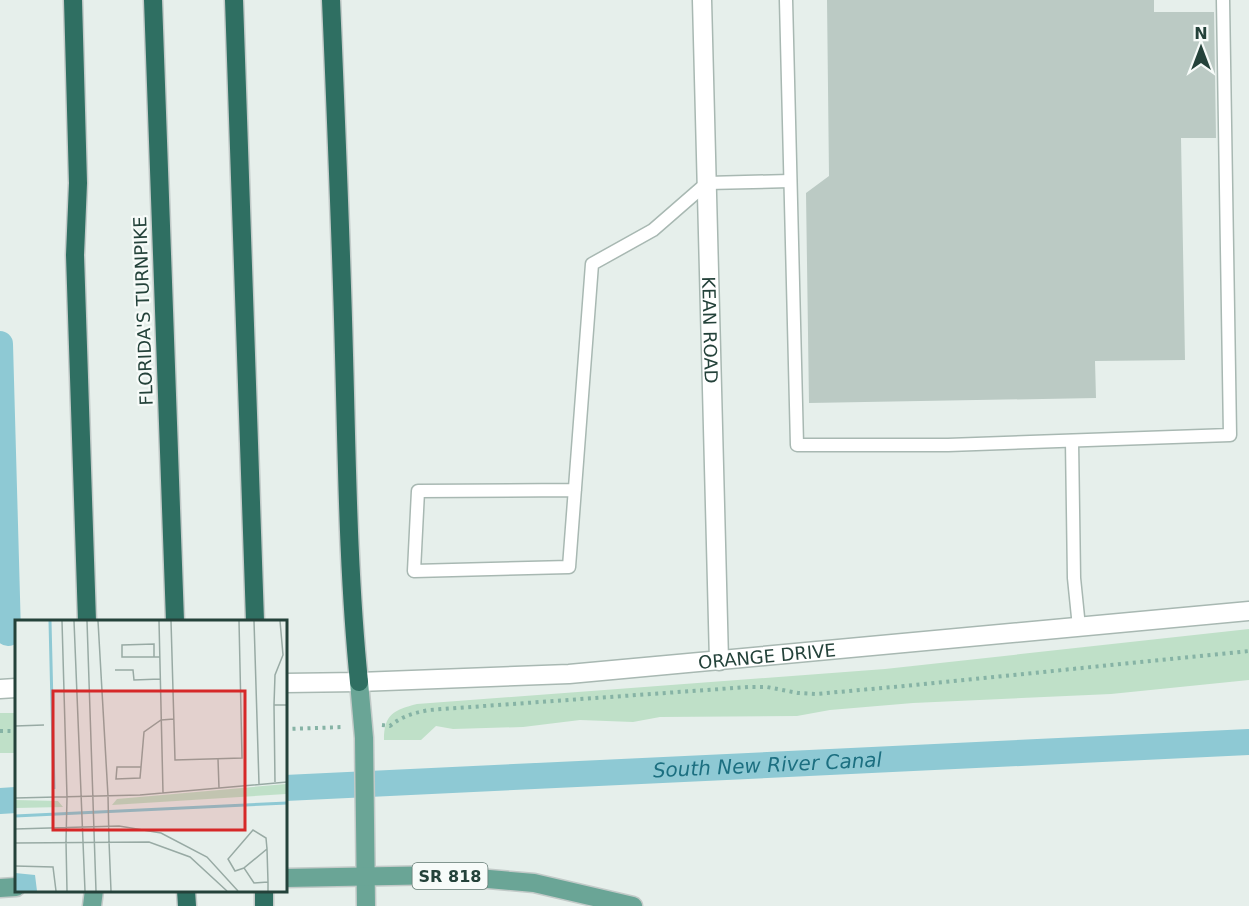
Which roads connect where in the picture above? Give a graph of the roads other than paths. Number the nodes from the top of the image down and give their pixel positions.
1 (73, 0) edge
2 (153, 0) edge
3 (234, 0) edge
4 (331, 0) edge
5 (702, 0) edge
6 (786, 0) edge
7 (1223, 0) edge
8 (790, 181) junction
9 (707, 183) junction
10 (1072, 441) junction
11 (575, 490) junction
12 (1249, 611) edge
13 (87, 620) edge
14 (175, 620) edge
15 (255, 620) edge
16 (1078, 627) junction
17 (718, 661) junction
18 (359, 682) junction
19 (286, 683) edge
20 (15, 688) edge
21 (0, 689) edge
22 (367, 876) junction
23 (286, 878) edge
24 (15, 887) edge
25 (0, 888) edge
26 (94, 891) edge
27 (186, 891) edge
28 (92, 906) edge
29 (187, 906) edge
30 (366, 906) edge
31 (633, 906) edge

1 - 13 highway
2 - 14 highway, FLORIDA'S TURNPIKE
3 - 15 highway
4 - 18 highway
5 - 9 street, KEAN ROAD
6 - 8 lane
7 - 10 lane
8 - 9 lane
8 - 10 lane
9 - 11 lane
9 - 17 street, KEAN ROAD
10 - 16 lane
11 - 11 lane
12 - 16 street, ORANGE DRIVE
16 - 17 street, ORANGE DRIVE
17 - 18 street, ORANGE DRIVE
18 - 19 street, ORANGE DRIVE
18 - 22 main road
20 - 21 street
22 - 23 main road, SR 818
22 - 30 main road
22 - 31 main road, SR 818
24 - 25 main road
26 - 28 main road
27 - 29 highway

